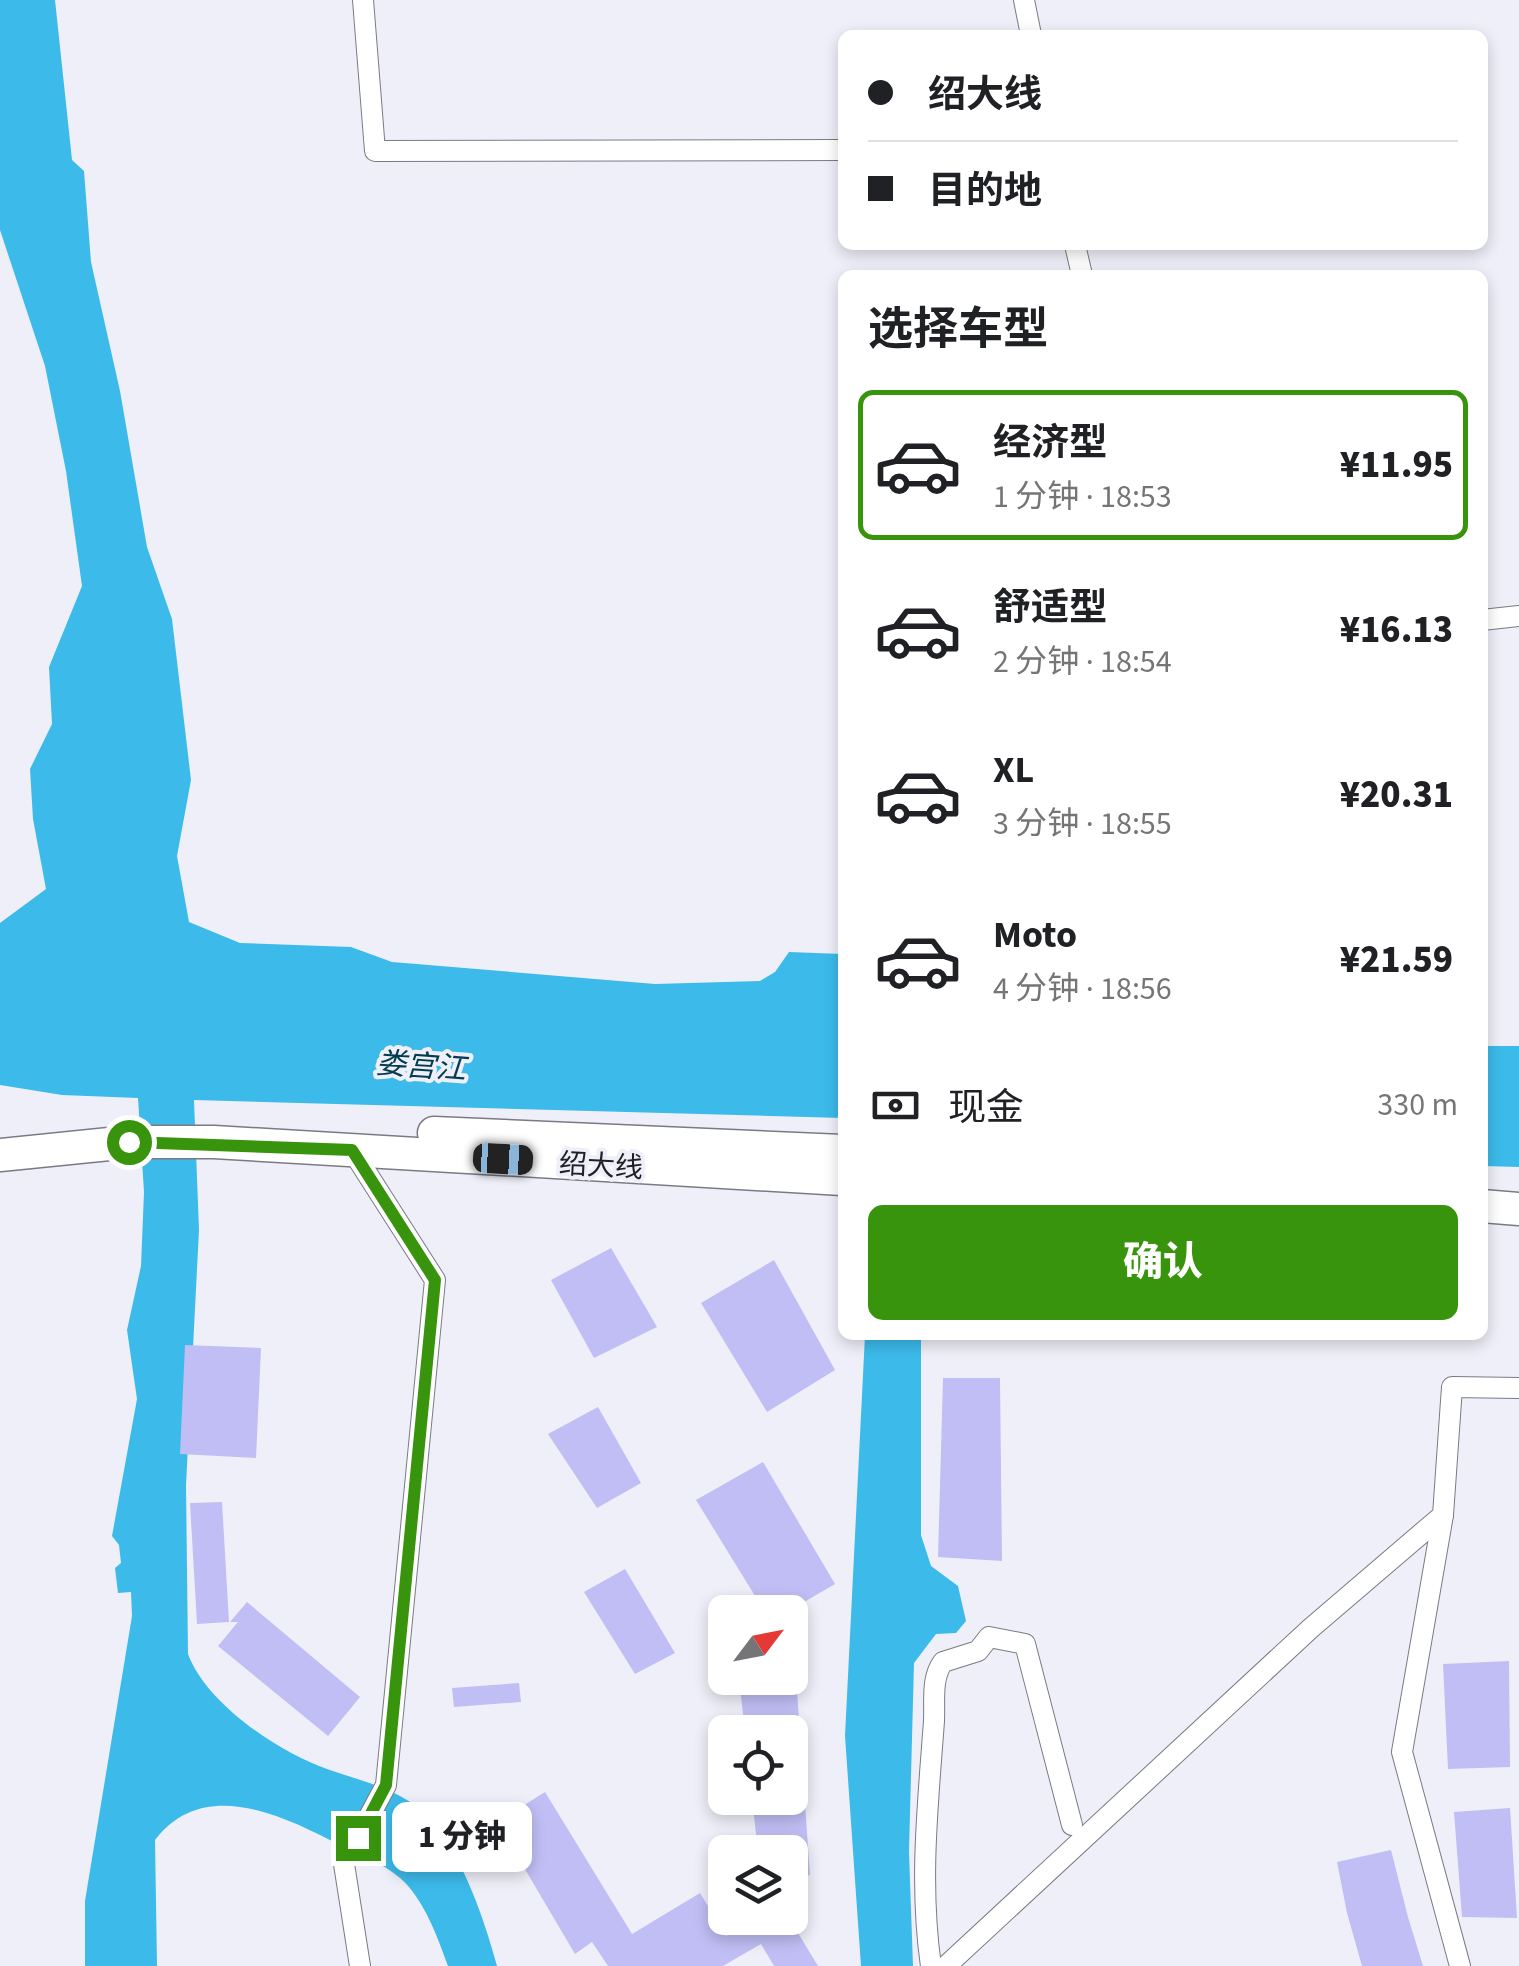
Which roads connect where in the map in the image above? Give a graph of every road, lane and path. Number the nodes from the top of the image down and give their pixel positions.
1 (363, 0) edge
2 (1024, 0) edge
3 (1030, 30) edge
4 (838, 150) edge
5 (1519, 616) edge
6 (1488, 619) edge
7 (214, 1131) junction
8 (130, 1132) junction
9 (0, 1134) edge
10 (352, 1150) junction
11 (838, 1151) edge
12 (0, 1155) edge
13 (838, 1179) edge
14 (1488, 1206) edge
15 (1519, 1209) edge
16 (1488, 1221) edge
17 (1519, 1224) edge
18 (1519, 1388) edge
19 (1442, 1515) junction
20 (1072, 1824) dead end
21 (360, 1966) edge
22 (931, 1966) edge
23 (946, 1966) edge
24 (1460, 1966) edge

1 - 4 street
2 - 3 street
5 - 6 street
7 - 8 main road, 绍大线
7 - 10 main road, 绍大线
7 - 11 main road, 绍大线
8 - 9 main road, 绍大线
8 - 12 main road, 绍大线
10 - 13 main road, 绍大线
10 - 21 street
14 - 15 main road
16 - 17 main road
18 - 19 street
19 - 23 street
19 - 24 street
20 - 22 street

